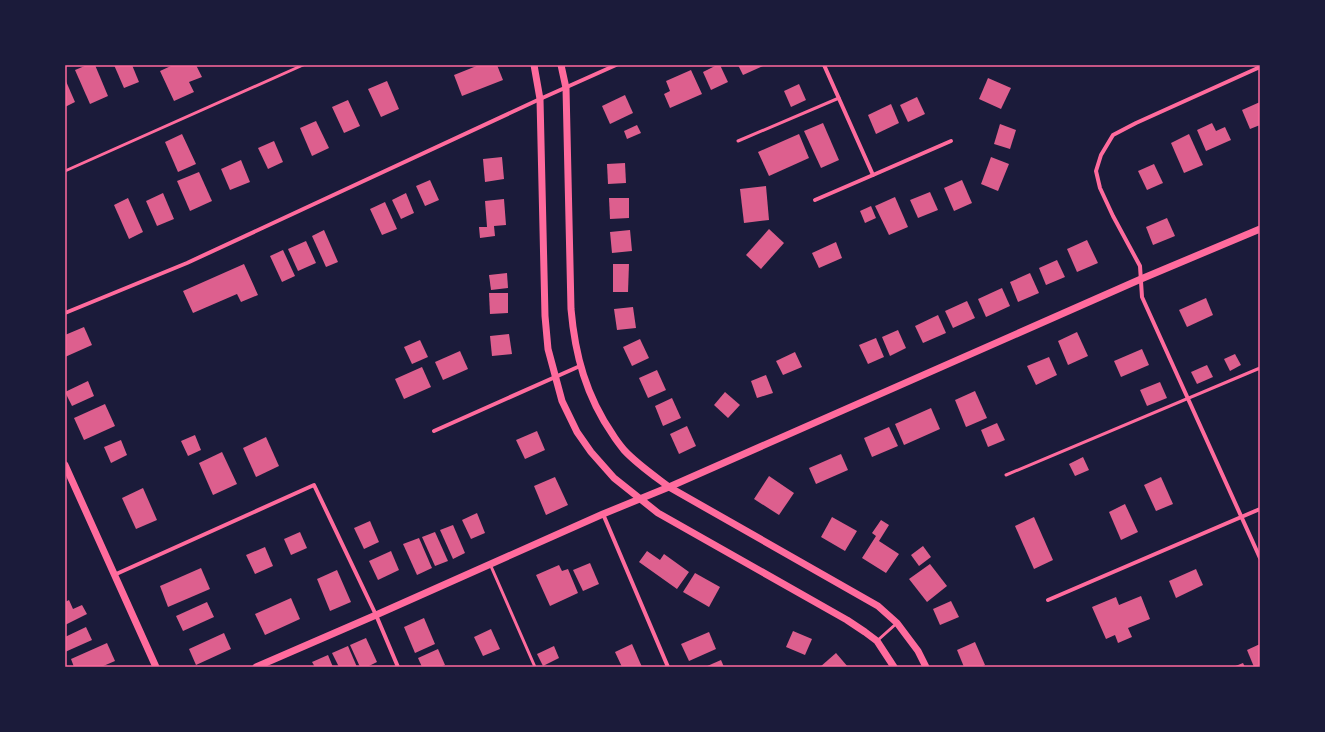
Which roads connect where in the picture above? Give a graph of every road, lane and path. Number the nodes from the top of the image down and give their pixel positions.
1 (303, 65) edge
2 (534, 65) edge
3 (561, 65) edge
4 (616, 65) edge
5 (824, 65) edge
6 (1260, 67) edge
7 (566, 88) junction
8 (839, 98) junction
9 (540, 99) junction
10 (738, 141) dead end
11 (951, 141) dead end
12 (65, 171) edge
13 (873, 175) junction
14 (815, 200) dead end
15 (1260, 229) edge
16 (1141, 280) junction
17 (65, 313) edge
18 (580, 366) junction
19 (1260, 368) edge
20 (555, 377) junction
21 (1187, 398) junction
22 (434, 431) dead end
23 (65, 465) edge
24 (1006, 475) dead end
25 (669, 486) junction
26 (638, 499) junction
27 (1260, 509) edge
28 (603, 514) junction
29 (1241, 516) junction
30 (1260, 558) edge
31 (490, 563) junction
32 (114, 575) junction
33 (1048, 600) dead end
34 (376, 616) junction
35 (897, 623) junction
36 (876, 641) junction
37 (266, 665) edge
38 (156, 667) edge
39 (256, 667) edge
40 (398, 667) edge
41 (535, 667) edge
42 (668, 667) edge
43 (894, 667) edge
44 (926, 667) edge

1 - 12 lane
2 - 9 street
3 - 7 street
4 - 7 street
5 - 8 street
6 - 16 street
7 - 9 street
7 - 18 street
8 - 10 lane
8 - 13 street
9 - 17 street
9 - 20 street
11 - 13 street
13 - 14 street
15 - 16 street
16 - 21 street
16 - 25 street
18 - 20 street
18 - 25 street
19 - 21 lane
20 - 22 street
20 - 26 street
21 - 24 lane
21 - 29 street
23 - 32 street
25 - 26 street
25 - 35 street
26 - 28 street
26 - 36 street
27 - 29 street
28 - 31 street
28 - 42 street
29 - 30 street
29 - 33 street
31 - 34 street
31 - 41 lane
32 - 34 street
32 - 38 street
34 - 37 street
34 - 40 street
35 - 36 lane
35 - 44 street
36 - 43 street
37 - 39 street

